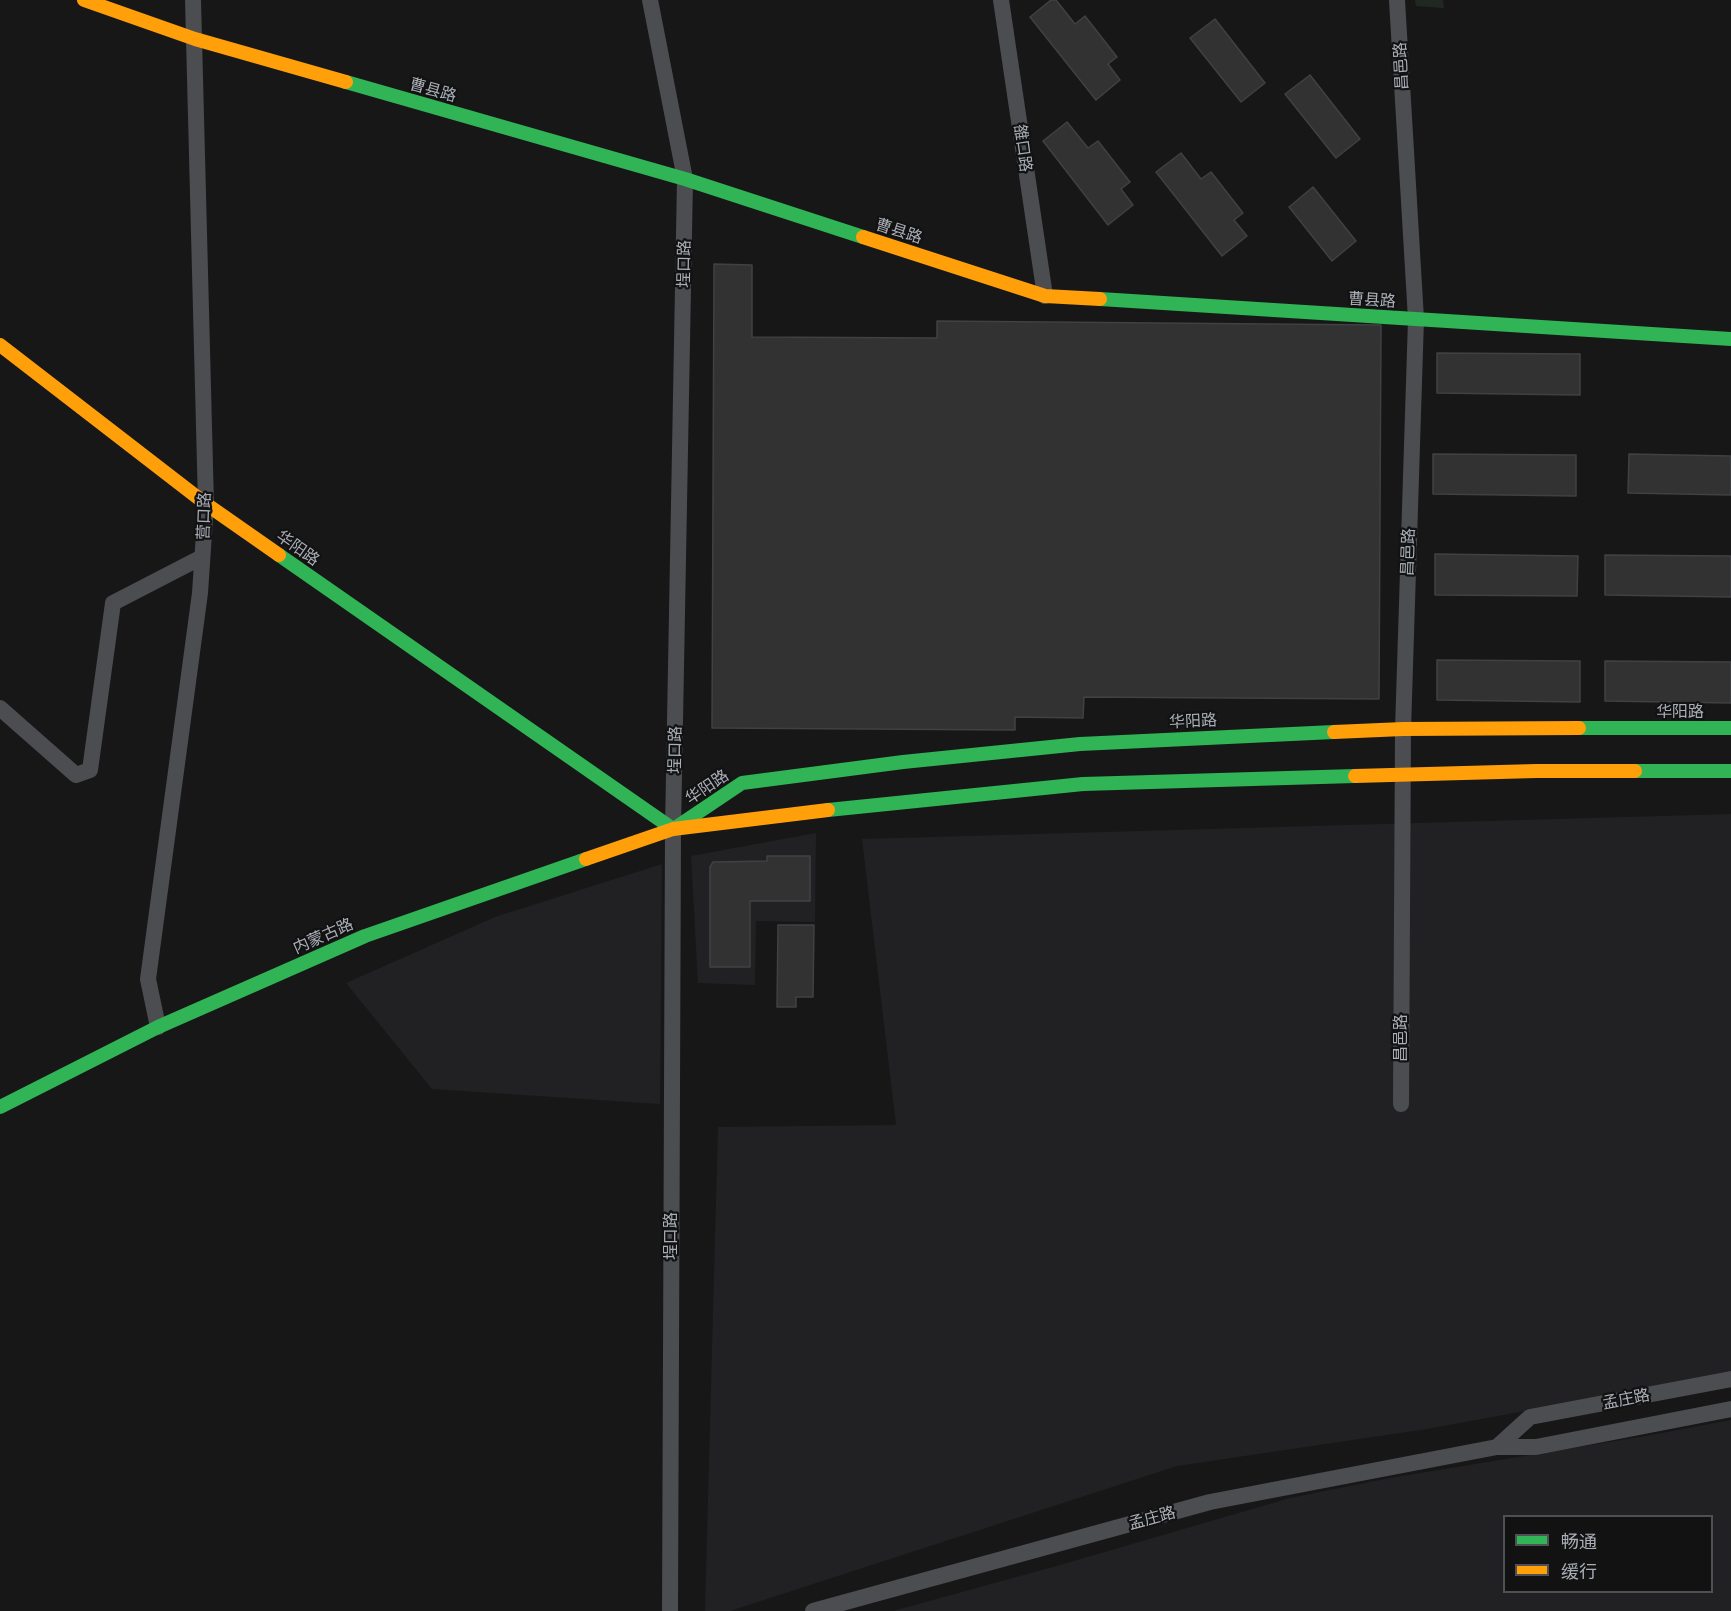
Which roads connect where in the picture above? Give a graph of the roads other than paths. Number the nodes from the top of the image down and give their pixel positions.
1 (84, 0) edge
2 (193, 0) edge
3 (650, 0) edge
4 (1001, 0) edge
5 (1397, 0) edge
6 (195, 39) junction
7 (685, 179) junction
8 (1045, 296) junction
9 (1416, 319) junction
10 (1731, 339) edge
11 (0, 345) edge
12 (206, 504) junction
13 (202, 557) junction
14 (0, 708) edge
15 (1731, 728) edge
16 (1403, 729) junction
17 (1731, 771) edge
18 (1403, 774) junction
19 (673, 829) junction
20 (158, 1027) junction
21 (1401, 1104) dead end
22 (0, 1107) edge
23 (1731, 1379) edge
24 (1731, 1409) edge
25 (1497, 1447) junction
26 (670, 1611) edge
27 (813, 1611) edge

1 - 6 main road, 曹县路
2 - 6 street, 营口路
3 - 7 street, 埕口路
4 - 8 street, 雒口路
5 - 9 street, 昌邑路
6 - 7 main road, 曹县路
6 - 12 street, 营口路
7 - 8 main road, 曹县路
7 - 19 street, 埕口路
8 - 9 main road, 曹县路
9 - 10 main road, 曹县路
9 - 16 street, 昌邑路
11 - 12 main road, 华阳路
12 - 13 street, 营口路
12 - 19 main road, 华阳路
13 - 14 street
13 - 20 street, 营口路
15 - 16 main road, 华阳路
16 - 18 street, 昌邑路
16 - 19 main road, 华阳路
17 - 18 main road, 华阳路
18 - 19 main road, 华阳路
18 - 21 street, 昌邑路
19 - 20 main road, 内蒙古路
19 - 26 street, 埕口路
20 - 22 main road, 内蒙古路
23 - 25 street, 孟庄路
24 - 25 street, 孟庄路
25 - 27 street, 孟庄路

